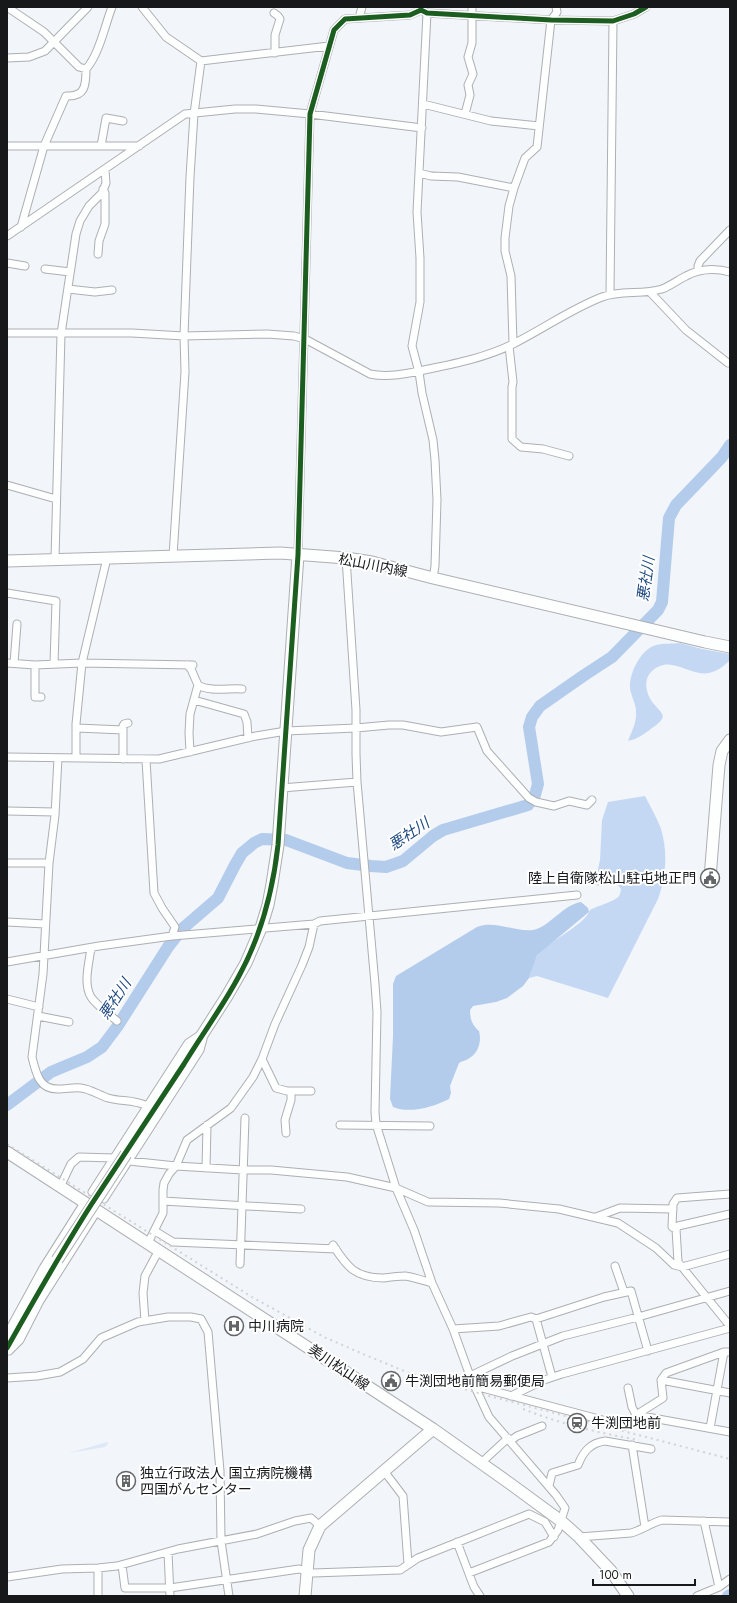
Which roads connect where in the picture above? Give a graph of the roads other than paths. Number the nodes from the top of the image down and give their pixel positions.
1 (7, 7) edge
2 (88, 7) edge
3 (112, 7) edge
4 (142, 7) edge
5 (362, 7) edge
6 (472, 7) edge
7 (556, 7) edge
8 (646, 7) edge
9 (424, 10) edge
10 (274, 13) dead end
11 (473, 16) junction
12 (359, 18) junction
13 (551, 20) junction
14 (613, 21) junction
15 (54, 41) junction
16 (329, 46) junction
17 (275, 53) junction
18 (7, 58) edge
19 (201, 61) junction
20 (86, 69) junction
21 (423, 104) junction
22 (194, 114) junction
23 (310, 114) junction
24 (465, 114) junction
25 (123, 121) dead end
26 (539, 126) junction
27 (422, 128) junction
28 (7, 146) edge
29 (44, 146) junction
30 (101, 146) junction
31 (139, 146) junction
32 (105, 170) junction
33 (419, 173) junction
34 (514, 188) junction
35 (103, 189) junction
36 (21, 227) junction
37 (730, 230) edge
38 (7, 236) edge
39 (98, 254) dead end
40 (7, 263) edge
41 (25, 266) dead end
42 (45, 269) dead end
43 (698, 271) junction
44 (70, 272) junction
45 (730, 272) edge
46 (68, 289) junction
47 (112, 290) dead end
48 (650, 292) junction
49 (610, 294) junction
50 (7, 333) edge
51 (61, 334) junction
52 (184, 336) junction
53 (305, 339) junction
54 (511, 345) junction
55 (728, 364) dead end
56 (419, 372) junction
57 (569, 456) dead end
58 (7, 486) edge
59 (56, 499) junction
60 (298, 555) junction
61 (173, 556) junction
62 (108, 558) junction
63 (346, 558) junction
64 (55, 559) junction
65 (7, 560) edge
66 (433, 578) junction
67 (7, 593) edge
68 (17, 624) dead end
69 (730, 647) edge
70 (10, 663) edge
71 (54, 664) junction
72 (82, 664) junction
73 (34, 665) junction
74 (198, 685) junction
75 (242, 689) dead end
76 (41, 697) dead end
77 (194, 700) junction
78 (128, 723) dead end
79 (76, 728) junction
80 (356, 728) junction
81 (123, 730) junction
82 (286, 731) junction
83 (248, 738) junction
84 (730, 740) edge
85 (190, 752) junction
86 (7, 757) edge
87 (58, 758) junction
88 (76, 758) junction
89 (123, 759) junction
90 (146, 760) junction
91 (357, 782) junction
92 (281, 788) junction
93 (592, 800) dead end
94 (7, 811) edge
95 (55, 812) junction
96 (49, 863) junction
97 (7, 864) edge
98 (710, 878) dead end
99 (577, 895) dead end
100 (370, 916) junction
101 (7, 922) edge
102 (45, 924) junction
103 (314, 924) junction
104 (261, 928) junction
105 (176, 936) junction
106 (91, 948) junction
107 (44, 956) junction
108 (7, 962) edge
109 (7, 999) edge
110 (39, 1007) junction
111 (38, 1016) junction
112 (117, 1021) dead end
113 (69, 1022) dead end
114 (204, 1031) junction
115 (262, 1059) junction
116 (291, 1091) junction
117 (311, 1091) dead end
118 (147, 1106) junction
119 (245, 1118) dead end
120 (376, 1124) junction
121 (207, 1125) junction
122 (340, 1125) dead end
123 (430, 1126) dead end
124 (286, 1133) dead end
125 (7, 1152) edge
126 (127, 1157) junction
127 (114, 1158) junction
128 (176, 1166) junction
129 (206, 1168) junction
130 (243, 1170) junction
131 (102, 1176) junction
132 (114, 1184) junction
133 (60, 1188) junction
134 (396, 1188) junction
135 (92, 1192) dead end
136 (730, 1194) edge
137 (104, 1199) dead end
138 (163, 1202) junction
139 (84, 1203) junction
140 (242, 1206) junction
141 (301, 1209) dead end
142 (673, 1209) junction
143 (97, 1212) junction
144 (730, 1214) edge
145 (595, 1217) junction
146 (676, 1229) junction
147 (155, 1231) junction
148 (148, 1243) junction
149 (240, 1245) junction
150 (159, 1250) junction
151 (730, 1254) edge
152 (240, 1264) dead end
153 (615, 1266) dead end
154 (682, 1267) junction
155 (432, 1283) junction
156 (730, 1291) edge
157 (624, 1292) junction
158 (705, 1297) junction
159 (638, 1317) junction
160 (536, 1319) junction
161 (145, 1321) junction
162 (730, 1327) edge
163 (453, 1329) junction
164 (7, 1334) edge
165 (543, 1343) junction
166 (7, 1348) edge
167 (648, 1351) junction
168 (727, 1352) edge
169 (7, 1353) edge
170 (470, 1376) junction
171 (552, 1377) junction
172 (7, 1378) edge
173 (661, 1380) junction
174 (475, 1386) junction
175 (628, 1388) dead end
176 (717, 1390) junction
177 (730, 1393) edge
178 (511, 1396) junction
179 (636, 1415) junction
180 (542, 1426) dead end
181 (710, 1428) junction
182 (432, 1429) junction
183 (730, 1432) edge
184 (509, 1440) junction
185 (632, 1445) junction
186 (651, 1449) dead end
187 (481, 1464) junction
188 (384, 1471) junction
189 (549, 1486) junction
190 (561, 1521) junction
191 (704, 1521) junction
192 (730, 1522) edge
193 (320, 1526) junction
194 (645, 1527) junction
195 (554, 1537) junction
196 (579, 1537) junction
197 (221, 1541) junction
198 (457, 1542) junction
199 (168, 1552) junction
200 (408, 1564) junction
201 (122, 1565) junction
202 (98, 1568) junction
203 (306, 1571) junction
204 (469, 1573) junction
205 (7, 1577) edge
206 (730, 1579) edge
207 (227, 1581) junction
208 (719, 1587) junction
209 (170, 1588) junction
210 (98, 1596) edge
211 (170, 1596) edge
212 (229, 1596) edge
213 (305, 1596) edge
214 (480, 1596) edge
215 (628, 1596) edge
216 (697, 1596) edge

1 - 15 street
2 - 15 street
3 - 20 street
4 - 19 street
5 - 12 street
6 - 11 street
7 - 13 street
8 - 14 street
9 - 11 street
9 - 12 street
9 - 21 street
10 - 17 street
11 - 13 street
11 - 24 street
12 - 16 street
13 - 14 street
13 - 26 street
14 - 49 street
15 - 18 street
15 - 20 street
16 - 17 street
16 - 23 street
17 - 19 street
19 - 22 street
20 - 29 street
21 - 24 street
21 - 27 street
22 - 23 street
22 - 31 street
22 - 52 street
23 - 27 street
23 - 53 street
24 - 26 street
25 - 30 street
26 - 34 street
27 - 33 street
28 - 29 street
29 - 30 street
29 - 36 street
30 - 31 street
31 - 32 street
32 - 35 street
32 - 36 street
33 - 34 street
33 - 56 street
34 - 54 street
35 - 39 street
35 - 44 street
36 - 38 street
37 - 43 street
40 - 41 street
42 - 44 street
43 - 45 street
43 - 48 street
44 - 46 street
46 - 47 street
46 - 51 street
48 - 49 street
48 - 55 street
49 - 54 street
50 - 51 street
51 - 52 street
51 - 59 street
52 - 53 street
52 - 61 street
53 - 56 street
53 - 60 street
54 - 56 street
54 - 57 street
56 - 66 street
58 - 59 street
59 - 64 street
60 - 61 main road, 松山川内線
60 - 63 main road, 松山川内線
60 - 82 main road
61 - 62 main road, 松山川内線
62 - 64 main road, 松山川内線
62 - 72 street
63 - 66 main road, 松山川内線
63 - 80 street
64 - 65 main road, 松山川内線
66 - 69 main road, 松山川内線
67 - 71 street
68 - 70 street
70 - 73 street
71 - 72 street
71 - 73 street
72 - 74 street
72 - 79 street
73 - 76 street
74 - 75 street
74 - 77 street
77 - 83 street
77 - 85 street
78 - 81 street
79 - 81 street
79 - 88 street
80 - 82 street
80 - 91 street
80 - 93 street
81 - 89 street
82 - 83 street
82 - 92 main road
83 - 85 street
84 - 98 main road
85 - 90 street
86 - 87 street
87 - 88 street
87 - 95 street
88 - 89 street
89 - 90 street
90 - 105 street
91 - 92 street
91 - 100 street
92 - 104 main road
94 - 95 street
95 - 96 street
96 - 97 street
96 - 102 street
99 - 100 street
100 - 103 street
100 - 120 street
101 - 102 street
102 - 107 street
103 - 104 street
103 - 115 street
104 - 105 street
104 - 114 main road
105 - 106 street
106 - 107 street
106 - 112 street
107 - 108 street
107 - 110 street
109 - 110 street
110 - 111 street
111 - 113 street
111 - 118 street
114 - 118 street
114 - 126 main road
115 - 116 street
115 - 121 street
116 - 117 street
116 - 124 street
118 - 127 street
119 - 130 street
120 - 122 street
120 - 123 street
120 - 134 street
121 - 128 street
121 - 129 street
125 - 133 main road, 美川松山線
126 - 127 street
126 - 128 street
126 - 132 street
126 - 166 main road, bridge
127 - 131 street
127 - 133 street
128 - 129 street
128 - 138 street
129 - 130 street
130 - 134 street
130 - 140 street
131 - 132 street
131 - 135 street
132 - 137 street
133 - 139 main road, 美川松山線
134 - 145 street
134 - 155 street
136 - 142 street
138 - 140 street
138 - 147 street
139 - 143 main road, 美川松山線
139 - 164 street
140 - 141 street
140 - 149 street
142 - 145 street
142 - 146 street
143 - 148 main road, 美川松山線
143 - 169 street
144 - 146 street
145 - 154 street
146 - 154 street
147 - 148 street
147 - 149 street
148 - 150 main road, 美川松山線
149 - 152 street
149 - 155 street
150 - 161 street
150 - 182 main road, 美川松山線
151 - 154 street
153 - 157 street
154 - 158 street
155 - 163 street
156 - 158 street
157 - 159 street
157 - 160 street
158 - 159 street
158 - 162 street
159 - 165 street
159 - 167 street
160 - 163 street
160 - 165 street
161 - 172 street
161 - 197 street
162 - 167 street
163 - 170 street
165 - 170 street
165 - 171 street
167 - 171 street
168 - 173 street
168 - 176 street
170 - 174 street
171 - 178 street
173 - 176 street
173 - 179 street
174 - 178 street
174 - 184 street
175 - 179 street
176 - 177 street
176 - 181 street
178 - 179 street
179 - 181 street
180 - 184 street
181 - 183 street
182 - 187 main road, 美川松山線
182 - 188 main road
184 - 187 street
184 - 189 street
185 - 186 street
185 - 189 street
185 - 194 street
187 - 190 main road, 美川松山線
188 - 193 main road
188 - 200 street
189 - 190 street
190 - 195 street
190 - 196 main road, 美川松山線
191 - 192 street
191 - 194 street
191 - 208 street
193 - 197 street
193 - 203 main road
194 - 196 street
195 - 198 street
195 - 204 street
196 - 215 main road, 美川松山線
197 - 199 street
197 - 207 street
198 - 200 street
198 - 204 street
199 - 201 street
199 - 209 street
200 - 203 street
201 - 202 street
201 - 209 street
202 - 205 street
202 - 210 street
203 - 207 street
203 - 213 main road
204 - 214 street
206 - 208 street
207 - 209 street
207 - 212 street
208 - 216 street
209 - 211 street

